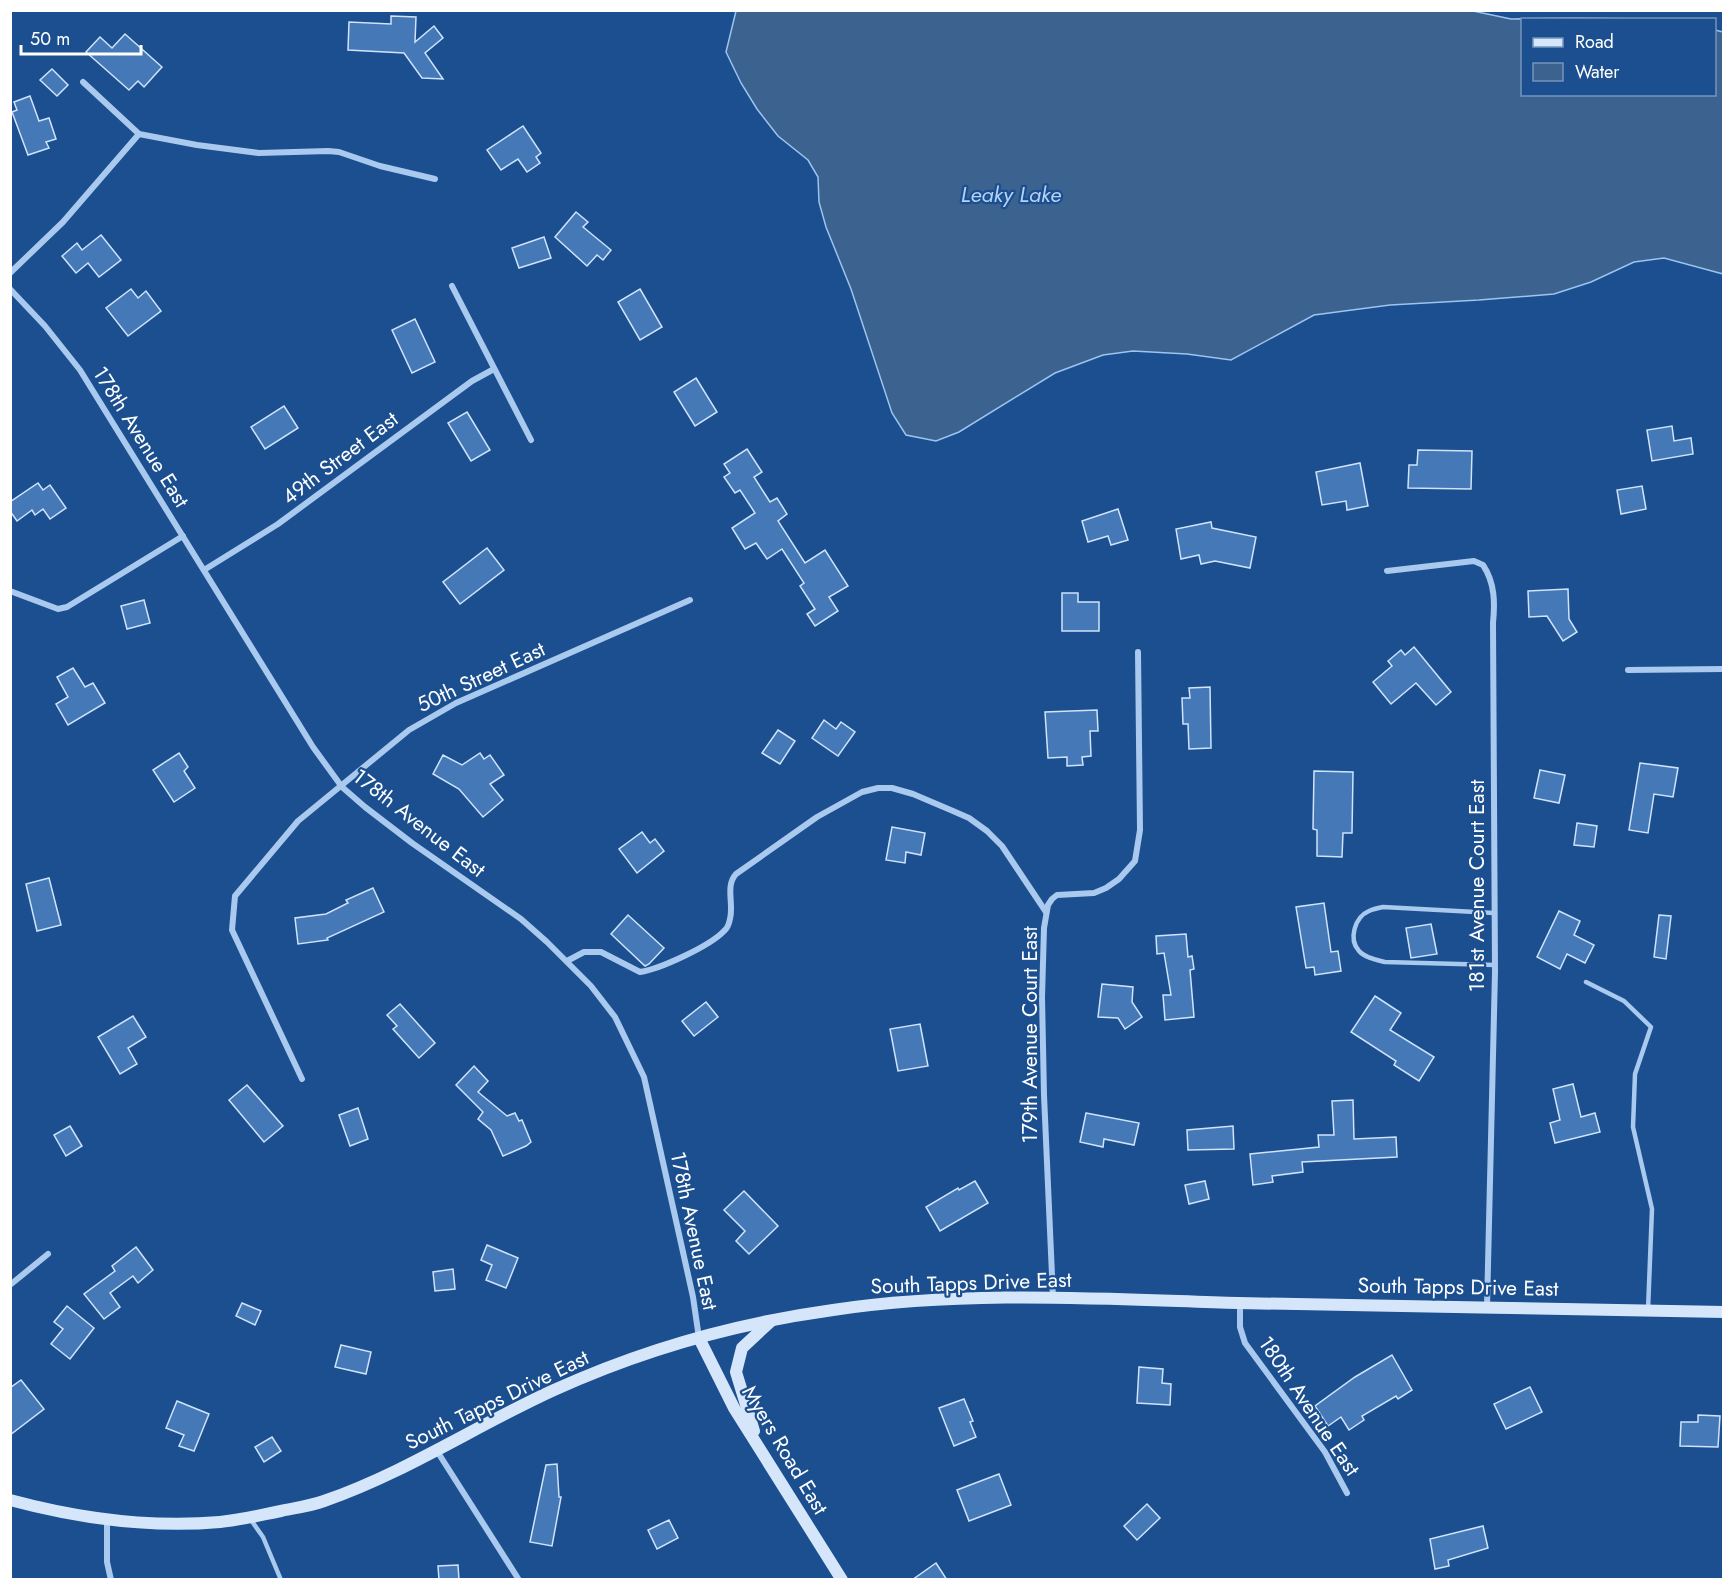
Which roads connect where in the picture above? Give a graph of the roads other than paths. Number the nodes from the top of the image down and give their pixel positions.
1 (83, 82) dead end
2 (139, 134) junction
3 (435, 179) dead end
4 (10, 273) edge
5 (452, 286) dead end
6 (10, 289) edge
7 (494, 369) junction
8 (531, 440) dead end
9 (183, 536) junction
10 (204, 570) junction
11 (1387, 571) dead end
12 (10, 591) edge
13 (690, 600) dead end
14 (1138, 652) dead end
15 (1724, 669) edge
16 (1628, 670) dead end
17 (342, 787) junction
18 (1046, 913) junction
19 (1494, 913) junction
20 (567, 961) junction
21 (1495, 965) junction
22 (1586, 982) dead end
23 (302, 1079) dead end
24 (48, 1254) dead end
25 (10, 1285) edge
26 (1053, 1298) junction
27 (1240, 1303) junction
28 (1487, 1307) junction
29 (1648, 1310) junction
30 (1724, 1312) edge
31 (771, 1321) junction
32 (699, 1338) junction
33 (759, 1447) junction
34 (437, 1451) junction
35 (1347, 1493) dead end
36 (10, 1500) edge
37 (249, 1517) junction
38 (107, 1518) junction
39 (111, 1580) edge
40 (281, 1580) edge
41 (519, 1580) edge
42 (842, 1580) edge

1 - 2 street
2 - 3 street
2 - 4 street
5 - 7 street
6 - 9 street, 178th Avenue East
7 - 8 street
7 - 10 street, 49th Street East
9 - 10 street, 178th Avenue East
9 - 12 street
10 - 17 street, 178th Avenue East
11 - 19 street, 181st Avenue Court East
13 - 17 street, 50th Street East
14 - 18 street, 179th Avenue Court East
15 - 16 street
17 - 20 street, 178th Avenue East
17 - 23 street, 50th Street East
18 - 20 street
18 - 26 street, 179th Avenue Court East
19 - 21 street, 181st Avenue Court East
19 - 21 lane
20 - 32 street, 178th Avenue East
21 - 28 street, 181st Avenue Court East
22 - 29 lane
24 - 25 street
26 - 27 street, South Tapps Drive East
26 - 31 street, South Tapps Drive East
27 - 28 street, South Tapps Drive East
27 - 35 street, 180th Avenue East
28 - 29 street, South Tapps Drive East
29 - 30 street, South Tapps Drive East
31 - 32 street, South Tapps Drive East
31 - 33 street
32 - 33 street, Myers Road East
32 - 34 street, South Tapps Drive East
33 - 42 street, Myers Road East
34 - 37 street, South Tapps Drive East
34 - 41 street
36 - 38 street, South Tapps Drive East
37 - 38 street, South Tapps Drive East
37 - 40 lane
38 - 39 street

